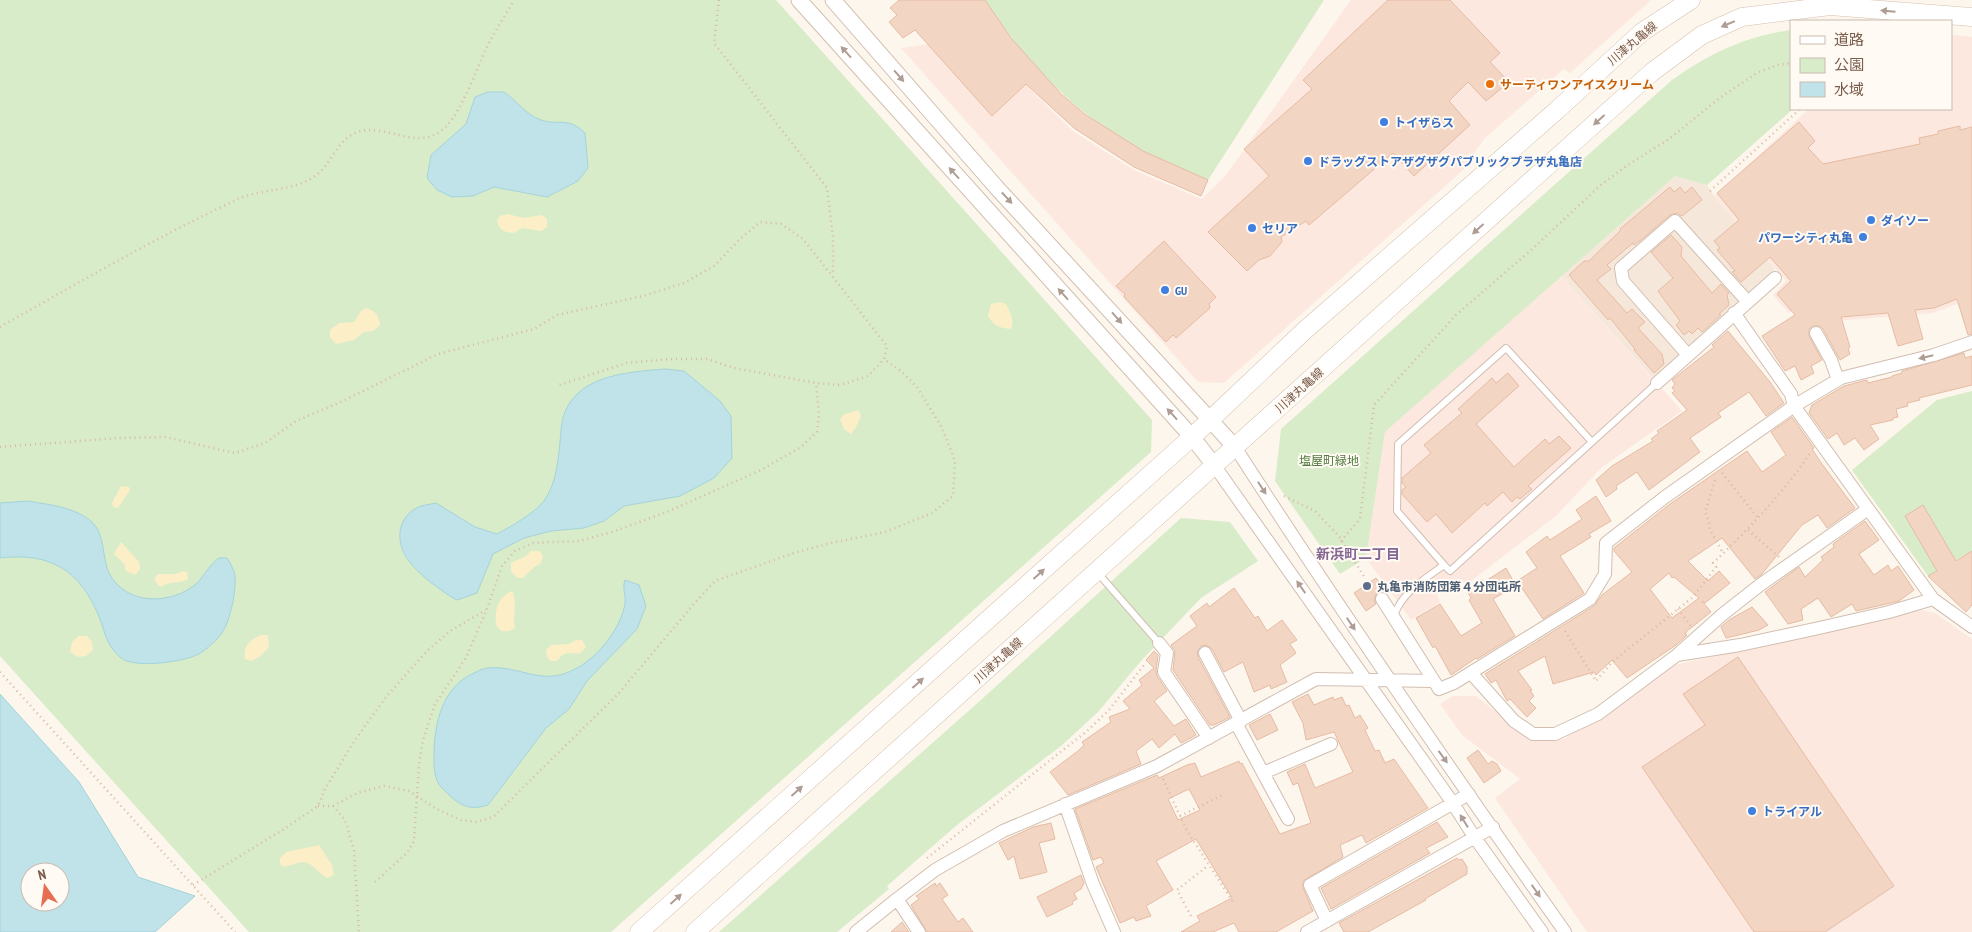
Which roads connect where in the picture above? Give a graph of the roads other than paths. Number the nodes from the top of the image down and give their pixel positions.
1 (799, 0) edge
2 (833, 0) edge
3 (1677, 0) edge
4 (1690, 0) edge
5 (1972, 17) edge
6 (1642, 32) junction
7 (1775, 278) dead end
8 (1748, 302) junction
9 (1734, 313) junction
10 (1816, 333) dead end
11 (1972, 342) edge
12 (1688, 354) junction
13 (1838, 380) junction
14 (1657, 383) joint
15 (1794, 406) junction
16 (1209, 419) junction
17 (1192, 437) junction
18 (1592, 442) junction
19 (1235, 447) junction
20 (1214, 465) junction
21 (1868, 509) junction
22 (1444, 565) junction
23 (1097, 571) junction
24 (1382, 599) dead end
25 (1933, 599) junction
26 (1394, 617) junction
27 (1972, 627) edge
28 (1159, 643) joint
29 (1205, 653) dead end
30 (1677, 656) junction
31 (1471, 673) junction
32 (1364, 678) junction
33 (1388, 679) junction
34 (1434, 681) junction
35 (1239, 722) junction
36 (1209, 738) junction
37 (1331, 744) dead end
38 (1263, 774) junction
39 (1469, 794) junction
40 (1453, 803) junction
41 (1065, 804) junction
42 (1288, 819) dead end
43 (1493, 827) junction
44 (1475, 838) junction
45 (897, 899) junction
46 (1327, 921) junction
47 (639, 932) edge
48 (695, 932) edge
49 (856, 932) edge
50 (919, 932) edge
51 (1114, 932) edge
52 (1307, 932) edge
53 (1542, 932) edge
54 (1565, 932) edge

17 -> 1 street
2 -> 16 street
3 - 6 street
4 - 6 main road, 川津丸亀線
5 -> 19 main road, 川津丸亀線
6 - 16 main road, 川津丸亀線
7 - 8 street
8 - 9 street
8 - 12 street
9 - 12 street
9 - 15 street
10 - 13 street
11 -> 13 street
12 - 14 street
13 - 15 street
14 - 18 lane
15 - 21 street
15 - 31 street
16 - 17 main road, 川津丸亀線
16 - 19 street
17 - 20 street
47 -> 17 main road, 川津丸亀線
18 - 22 lane
18 - 22 lane
19 - 20 main road, 川津丸亀線
19 -> 33 street
20 - 23 main road, 川津丸亀線
32 -> 20 street
21 - 25 street
21 - 30 street
22 - 26 lane
23 - 28 lane
23 - 48 main road, 川津丸亀線
24 - 26 street
25 - 27 street
25 - 30 street
26 - 34 street
28 - 36 street
29 - 35 street
30 - 31 street
31 - 34 street
32 - 33 street
32 - 35 street
32 - 40 street
33 - 34 street
33 -> 39 street
35 - 36 street
35 - 38 street
36 - 41 street
37 - 38 street
38 - 42 street
39 - 40 street
39 - 43 street
44 -> 40 street
40 - 46 street
41 - 45 street
41 - 51 street
43 - 44 street
43 -> 54 street
44 - 46 street
44 - 53 street
45 - 49 street
45 - 50 street
46 - 52 street

